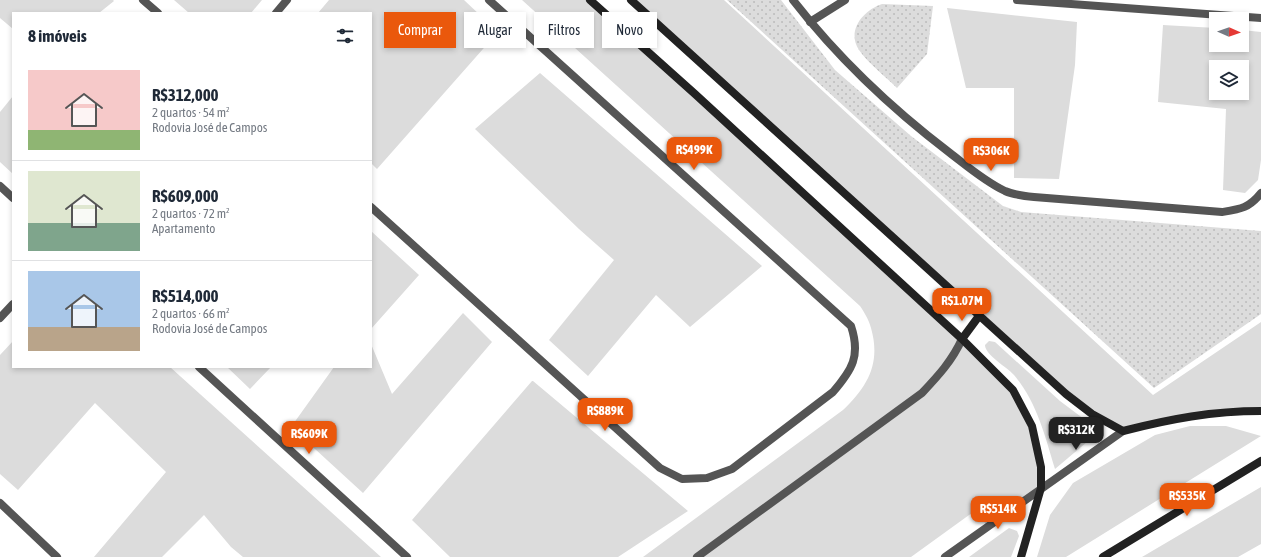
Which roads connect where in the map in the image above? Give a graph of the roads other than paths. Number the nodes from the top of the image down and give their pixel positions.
1 (143, 0) edge
2 (287, 0) edge
3 (489, 0) edge
4 (590, 0) edge
5 (631, 0) edge
6 (793, 0) edge
7 (845, 0) edge
8 (1017, 0) edge
9 (157, 12) edge
10 (277, 12) edge
11 (1261, 18) edge
12 (810, 22) junction
13 (0, 186) edge
14 (1261, 193) edge
15 (12, 197) edge
16 (372, 208) edge
17 (12, 305) edge
18 (979, 316) junction
19 (0, 318) edge
20 (962, 339) junction
21 (200, 368) edge
22 (1261, 411) edge
23 (1123, 431) junction
24 (1261, 461) edge
25 (1041, 488) junction
26 (0, 503) edge
27 (57, 557) edge
28 (407, 557) edge
29 (697, 557) edge
30 (945, 557) edge
31 (1021, 557) edge
32 (1103, 557) edge

1 - 9 street
2 - 10 street
3 - 16 street
4 - 20 street
5 - 18 street
6 - 12 street
7 - 12 street
8 - 11 street
12 - 14 street
13 - 15 street
17 - 19 street
18 - 20 street
18 - 23 street
20 - 25 street
20 - 29 street
21 - 28 street
22 - 23 street
23 - 25 street
24 - 32 street
25 - 30 street
25 - 31 street
26 - 27 street

